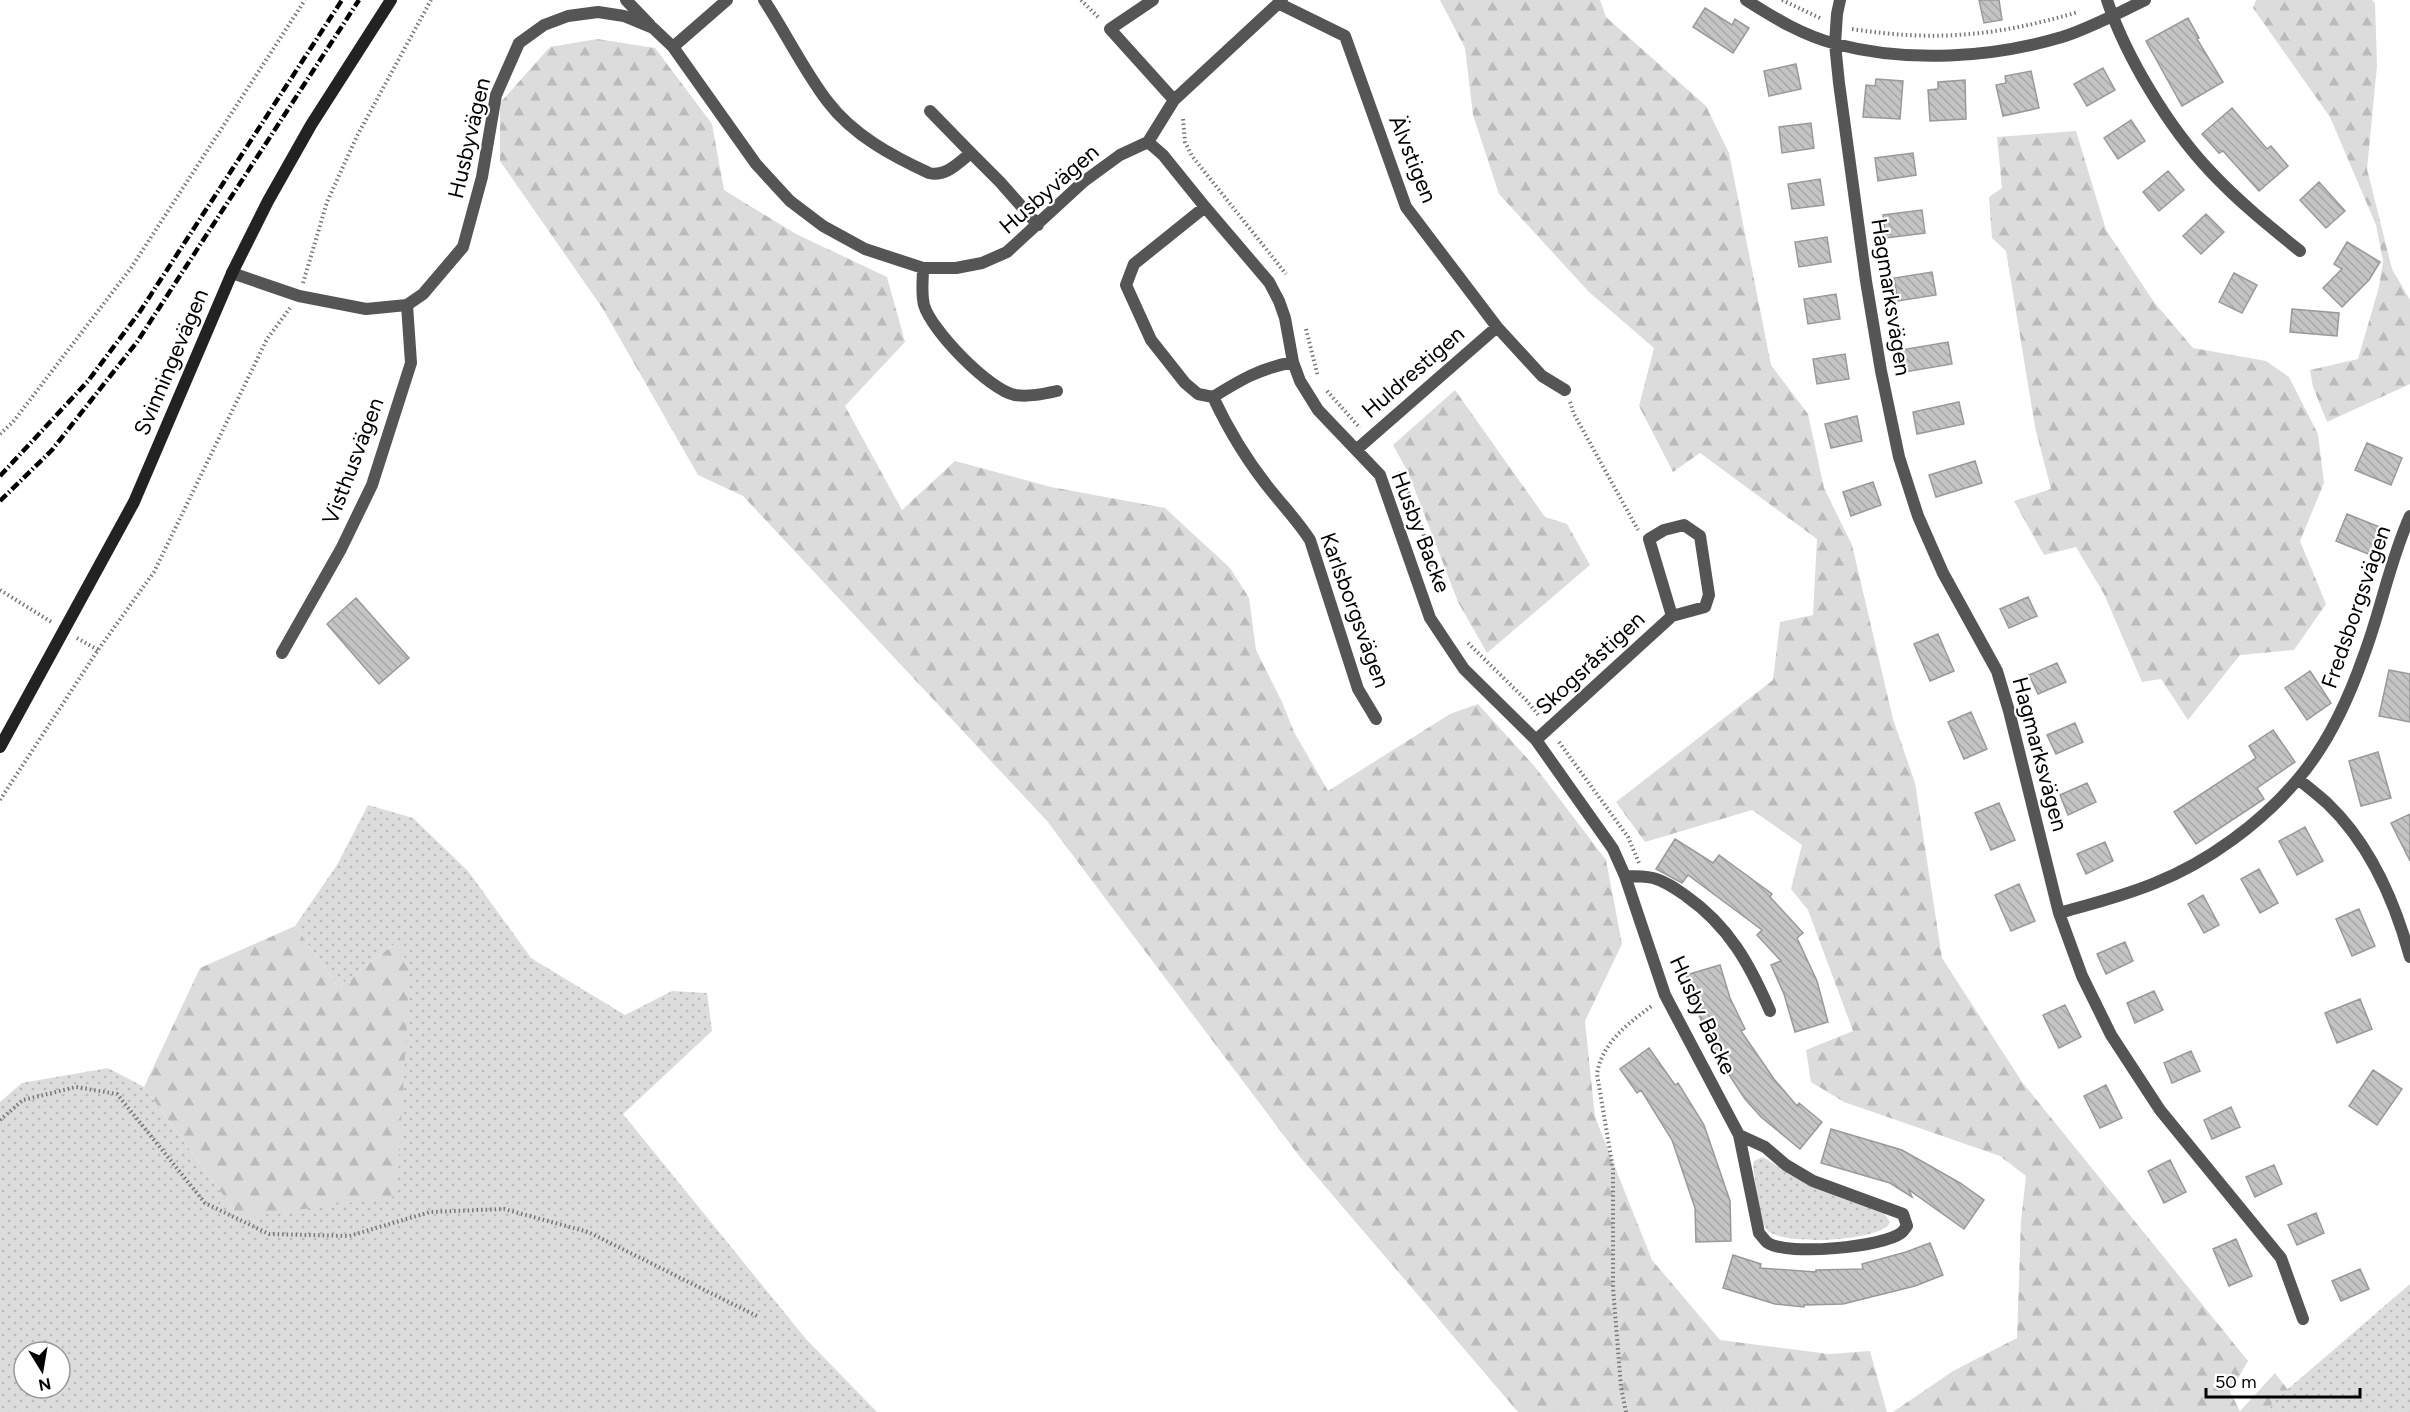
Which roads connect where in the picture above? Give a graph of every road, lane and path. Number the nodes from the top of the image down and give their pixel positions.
1 (306, 0) edge
2 (391, 0) edge
3 (431, 0) edge
4 (627, 0) edge
5 (727, 0) edge
6 (764, 0) edge
7 (1081, 0) edge
8 (1153, 0) edge
9 (1746, 0) edge
10 (1782, 0) edge
11 (1840, 0) edge
12 (2107, 0) edge
13 (2145, 0) edge
14 (1280, 2) edge
15 (2088, 8) dead end
16 (2112, 16) junction
17 (1836, 24) junction
18 (653, 28) junction
19 (1110, 29) junction
20 (1835, 44) junction
21 (673, 47) junction
22 (1174, 100) junction
23 (930, 111) dead end
24 (1185, 112) dead end
25 (1148, 142) junction
26 (971, 153) junction
27 (1205, 207) junction
28 (1038, 225) junction
29 (2300, 251) dead end
30 (923, 268) junction
31 (232, 273) junction
32 (1287, 276) dead end
33 (299, 296) junction
34 (407, 305) junction
35 (1303, 318) dead end
36 (1497, 327) junction
37 (1293, 362) junction
38 (1565, 390) joint
39 (1057, 391) dead end
40 (1213, 397) junction
41 (0, 434) edge
42 (1369, 438) junction
43 (1356, 450) junction
44 (1395, 468) dead end
45 (2410, 516) edge
46 (1649, 539) junction
47 (1437, 584) dead end
48 (1672, 616) junction
49 (1462, 635) dead end
50 (282, 653) dead end
51 (1376, 719) dead end
52 (1550, 728) junction
53 (1536, 740) junction
54 (0, 747) edge
55 (2298, 779) junction
56 (0, 800) edge
57 (1626, 876) junction
58 (1644, 876) junction
59 (2059, 913) junction
60 (2410, 957) edge
61 (1665, 995) junction
62 (1770, 1011) dead end
63 (0, 1120) edge
64 (1739, 1135) junction
65 (757, 1316) dead end
66 (2303, 1319) dead end
67 (1626, 1412) edge

1 - 41 path
2 - 31 main road, Svinningevägen
3 - 33 path
4 - 18 street
5 - 21 street
6 - 26 street
7 - 19 path
8 - 19 street
9 - 20 street
10 - 17 path
11 - 17 street, Hagmarksvägen
12 - 16 street
13 - 16 street
14 - 22 street
14 - 36 street, Älvstigen
15 - 17 path
16 - 20 street
16 - 29 street
17 - 20 street, Hagmarksvägen
18 - 21 street, Husbyvägen
18 - 34 street, Husbyvägen
19 - 22 street
20 - 59 street, Hagmarksvägen
21 - 30 street, Husbyvägen
22 - 25 street
23 - 26 street
24 - 32 path
25 - 27 street, Husby Backe
25 - 28 street, Husbyvägen
26 - 28 street
27 - 37 street, Husby Backe
27 - 40 street
28 - 30 street, Husbyvägen
30 - 39 street
31 - 33 street
31 - 54 main road, Svinningevägen
33 - 34 street
33 - 56 path
34 - 50 street, Visthusvägen
35 - 42 path
36 - 38 street, Älvstigen
36 - 42 street, Huldrestigen
37 - 40 street
37 - 43 street, Husby Backe
38 - 46 path
40 - 51 street, Karlsborgsvägen
42 - 43 street, Huldrestigen
43 - 53 street, Husby Backe
44 - 47 path
45 - 55 street, Fredsborgsvägen
46 - 48 street, Skogsråstigen
46 - 48 street, Skogsråstigen
48 - 52 street, Skogsråstigen
49 - 52 path
52 - 53 street, Skogsråstigen
52 - 58 path
53 - 57 street, Husby Backe
55 - 59 street, Fredsborgsvägen
55 - 60 street
57 - 58 street
57 - 61 street, Husby Backe
58 - 62 street
59 - 66 street, Hagmarksvägen
61 - 64 street, Husby Backe
61 - 67 path
63 - 65 path
64 - 64 street, Husby Backe

